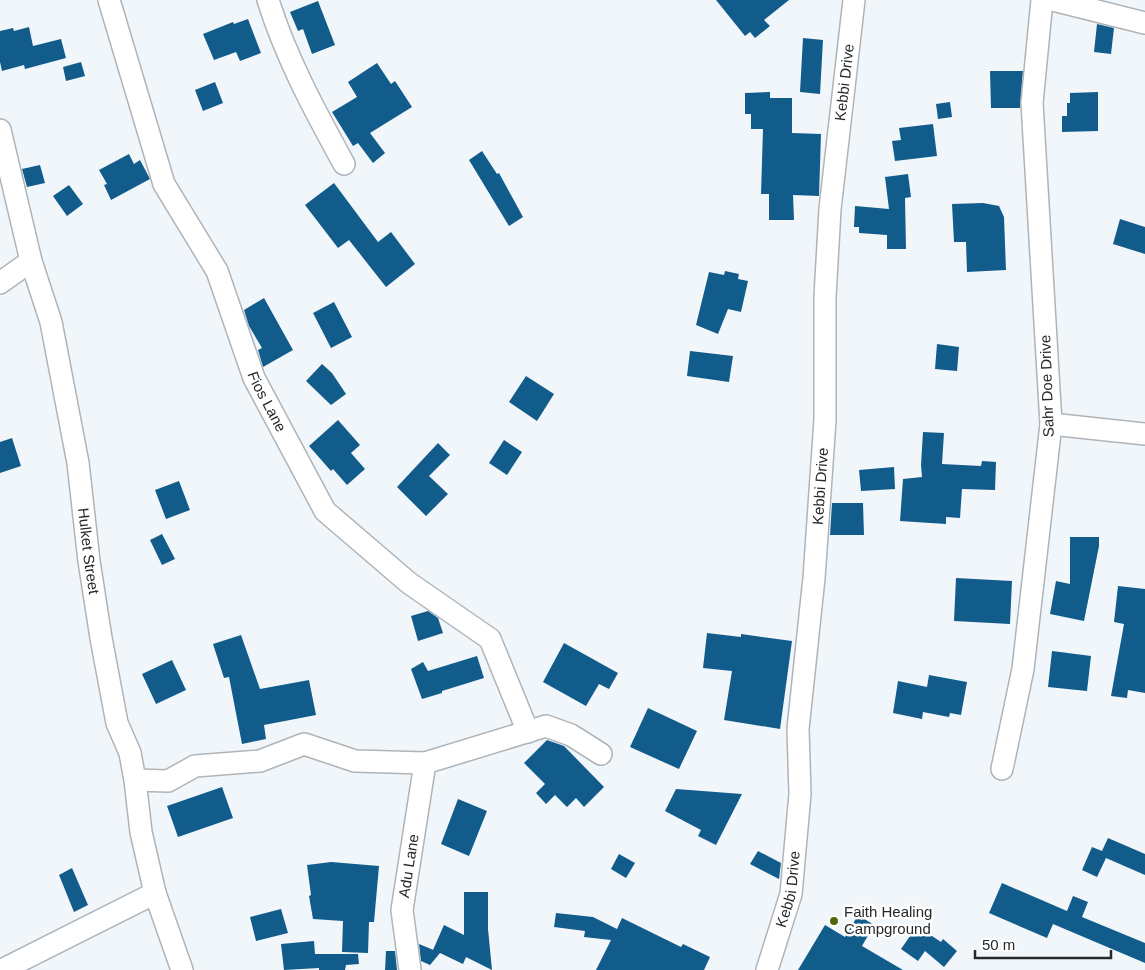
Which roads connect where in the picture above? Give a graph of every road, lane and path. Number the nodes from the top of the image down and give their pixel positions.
1 (109, 0) edge
2 (268, 0) edge
3 (854, 0) edge
4 (1042, 0) edge
5 (1053, 0) edge
6 (1145, 23) edge
7 (0, 130) edge
8 (344, 164) dead end
9 (31, 261) junction
10 (0, 283) edge
11 (1051, 424) junction
12 (1145, 434) edge
13 (528, 732) junction
14 (601, 754) dead end
15 (425, 763) junction
16 (1002, 769) dead end
17 (135, 780) junction
18 (155, 893) junction
19 (2, 970) edge
20 (182, 970) edge
21 (410, 970) edge
22 (767, 970) edge

1 - 13 street, Fios Lane
2 - 8 street
3 - 22 street, Kebbi Drive
4 - 11 street, Sahr Doe Drive
5 - 6 street
7 - 9 street, Hulket Street
9 - 10 street
9 - 17 street, Hulket Street
11 - 12 street
11 - 16 street, Sahr Doe Drive
13 - 14 street
13 - 15 street
15 - 17 street
15 - 21 street, Adu Lane
17 - 18 street, Hulket Street
18 - 19 street
18 - 20 street, Hulket Street

